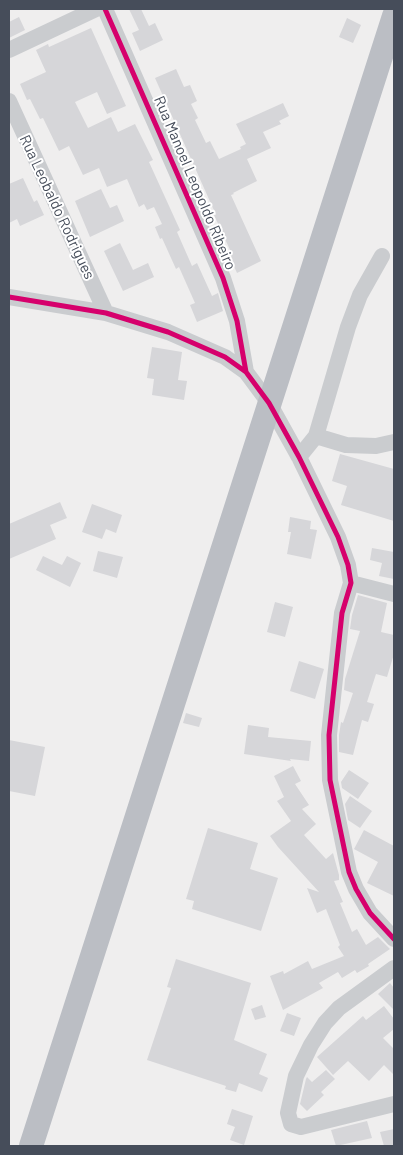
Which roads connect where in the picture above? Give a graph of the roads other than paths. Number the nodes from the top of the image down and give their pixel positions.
1 (96, 9) edge
2 (105, 9) edge
3 (394, 16) edge
4 (9, 50) edge
5 (9, 100) edge
6 (382, 256) dead end
7 (9, 296) edge
8 (106, 313) junction
9 (246, 372) junction
10 (269, 403) junction
11 (316, 436) junction
12 (394, 442) edge
13 (299, 457) junction
14 (351, 583) junction
15 (394, 594) edge
16 (394, 940) edge
17 (394, 968) edge
18 (394, 1104) edge
19 (31, 1146) edge

1 - 4 street
2 - 9 street, Rua Manoel Leopoldo Ribeiro
3 - 10 highway
5 - 8 street, Rua Leobaldo Rodrigues
6 - 11 street
7 - 8 street
8 - 9 street
9 - 10 street
10 - 13 street
10 - 19 highway
11 - 12 street
11 - 13 street
13 - 14 street
14 - 15 street
14 - 16 street
17 - 18 street

